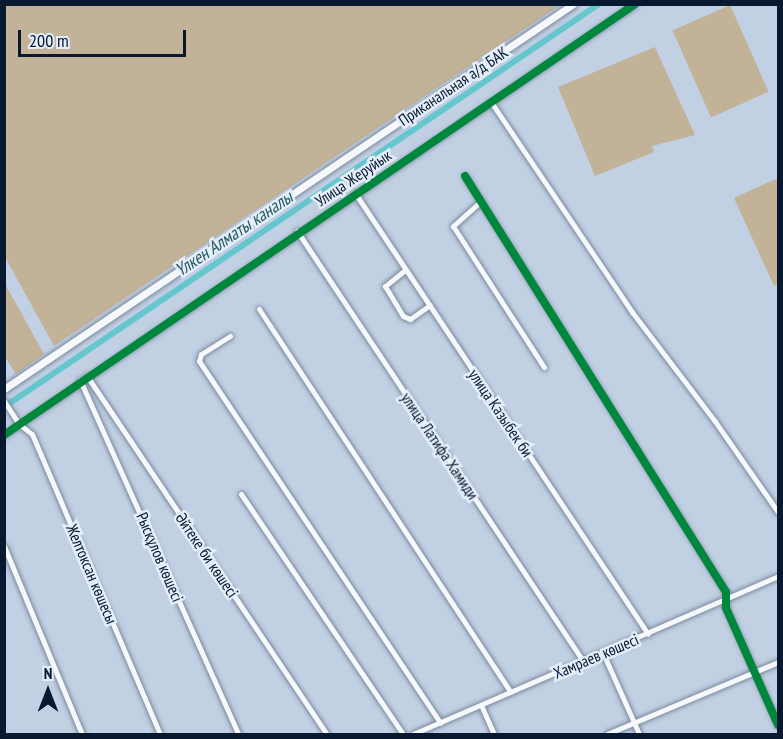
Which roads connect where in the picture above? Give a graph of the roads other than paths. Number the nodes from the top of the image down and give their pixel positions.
1 (573, 4) edge
2 (635, 4) edge
3 (491, 102) junction
4 (465, 176) dead end
5 (355, 193) junction
6 (481, 201) junction
7 (297, 231) junction
8 (405, 270) junction
9 (430, 305) junction
10 (259, 309) dead end
11 (230, 336) dead end
12 (544, 367) dead end
13 (87, 376) junction
14 (80, 380) junction
15 (4, 389) edge
16 (4, 401) edge
17 (17, 422) junction
18 (4, 435) edge
19 (241, 494) dead end
20 (778, 512) edge
21 (4, 546) edge
22 (778, 576) edge
23 (726, 600) junction
24 (648, 633) junction
25 (603, 653) junction
26 (583, 661) junction
27 (778, 662) edge
28 (756, 672) junction
29 (511, 692) junction
30 (481, 705) junction
31 (440, 723) junction
32 (634, 723) junction
33 (778, 725) edge
34 (82, 735) edge
35 (160, 735) edge
36 (238, 735) edge
37 (327, 735) edge
38 (403, 735) edge
39 (413, 735) edge
40 (494, 735) edge
41 (607, 735) edge
42 (639, 735) edge

1 - 15 street, Приканальная а/д БАК
2 - 3 street, Улица Жеруйык
3 - 5 street, Улица Жеруйык
3 - 20 street
4 - 6 street
5 - 7 street, Улица Жеруйык
5 - 8 street, улица Казыбек би
6 - 12 street
6 - 23 street
7 - 13 street, Улица Жеруйык
7 - 26 street, улица Латифа Хамиди
8 - 9 street, улица Казыбек би
8 - 9 street
9 - 24 street, улица Казыбек би
10 - 29 street
11 - 31 street
13 - 14 street
13 - 37 street, Әйтеке би көшесі
14 - 17 street
14 - 36 street, Рысқұлов көшесі
16 - 17 street, Желтоксан көшесы
17 - 18 street
17 - 35 street, Желтоксан көшесы
19 - 38 street
21 - 34 street
22 - 23 street, Хамраев көшесі
23 - 24 street, Хамраев көшесі
23 - 28 street
24 - 25 street, Хамраев көшесі
25 - 26 street, Хамраев көшесі
25 - 32 street
26 - 29 street, Хамраев көшесі
27 - 28 street
28 - 32 street
28 - 33 street
29 - 30 street, Хамраев көшесі
30 - 31 street, Хамраев көшесі
30 - 40 street
31 - 39 street, Хамраев көшесі
32 - 41 street
32 - 42 street

